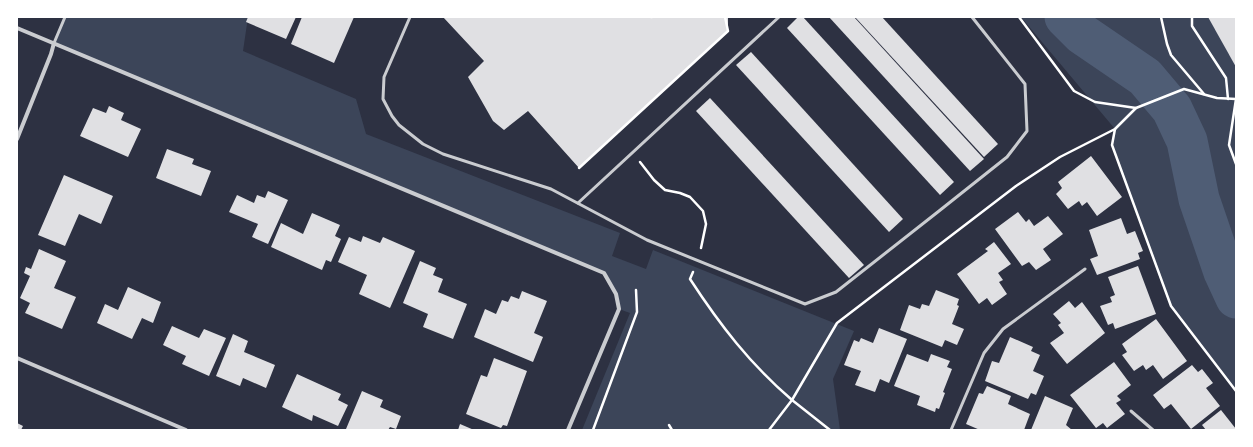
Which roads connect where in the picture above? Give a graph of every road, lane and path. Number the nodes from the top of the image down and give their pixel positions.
1 (65, 17) edge
2 (410, 17) edge
3 (725, 17) edge
4 (779, 17) edge
5 (972, 17) edge
6 (1019, 17) edge
7 (1161, 17) edge
8 (1192, 17) edge
9 (17, 28) edge
10 (54, 43) junction
11 (1204, 95) junction
12 (1228, 99) junction
13 (1136, 108) junction
14 (1115, 129) junction
15 (17, 139) edge
16 (1236, 164) edge
17 (579, 168) dead end
18 (578, 203) junction
19 (1085, 269) dead end
20 (636, 290) dead end
21 (17, 358) edge
22 (1236, 391) edge
23 (792, 400) junction
24 (1131, 411) dead end
25 (669, 425) dead end
26 (186, 430) edge
27 (568, 430) edge
28 (593, 430) edge
29 (672, 430) edge
30 (769, 430) edge
31 (830, 430) edge
32 (951, 430) edge
33 (1153, 430) edge

1 - 10 lane
2 - 18 lane
3 - 17 path
4 - 18 lane
5 - 18 lane
6 - 13 path
7 - 11 path
8 - 12 path
9 - 10 street
10 - 15 street
10 - 27 street
11 - 12 path
11 - 13 path
12 - 16 path
13 - 14 path
14 - 22 path
14 - 23 path
19 - 32 lane
20 - 28 path
21 - 26 street
23 - 30 path
23 - 31 path
24 - 33 lane
25 - 29 path

